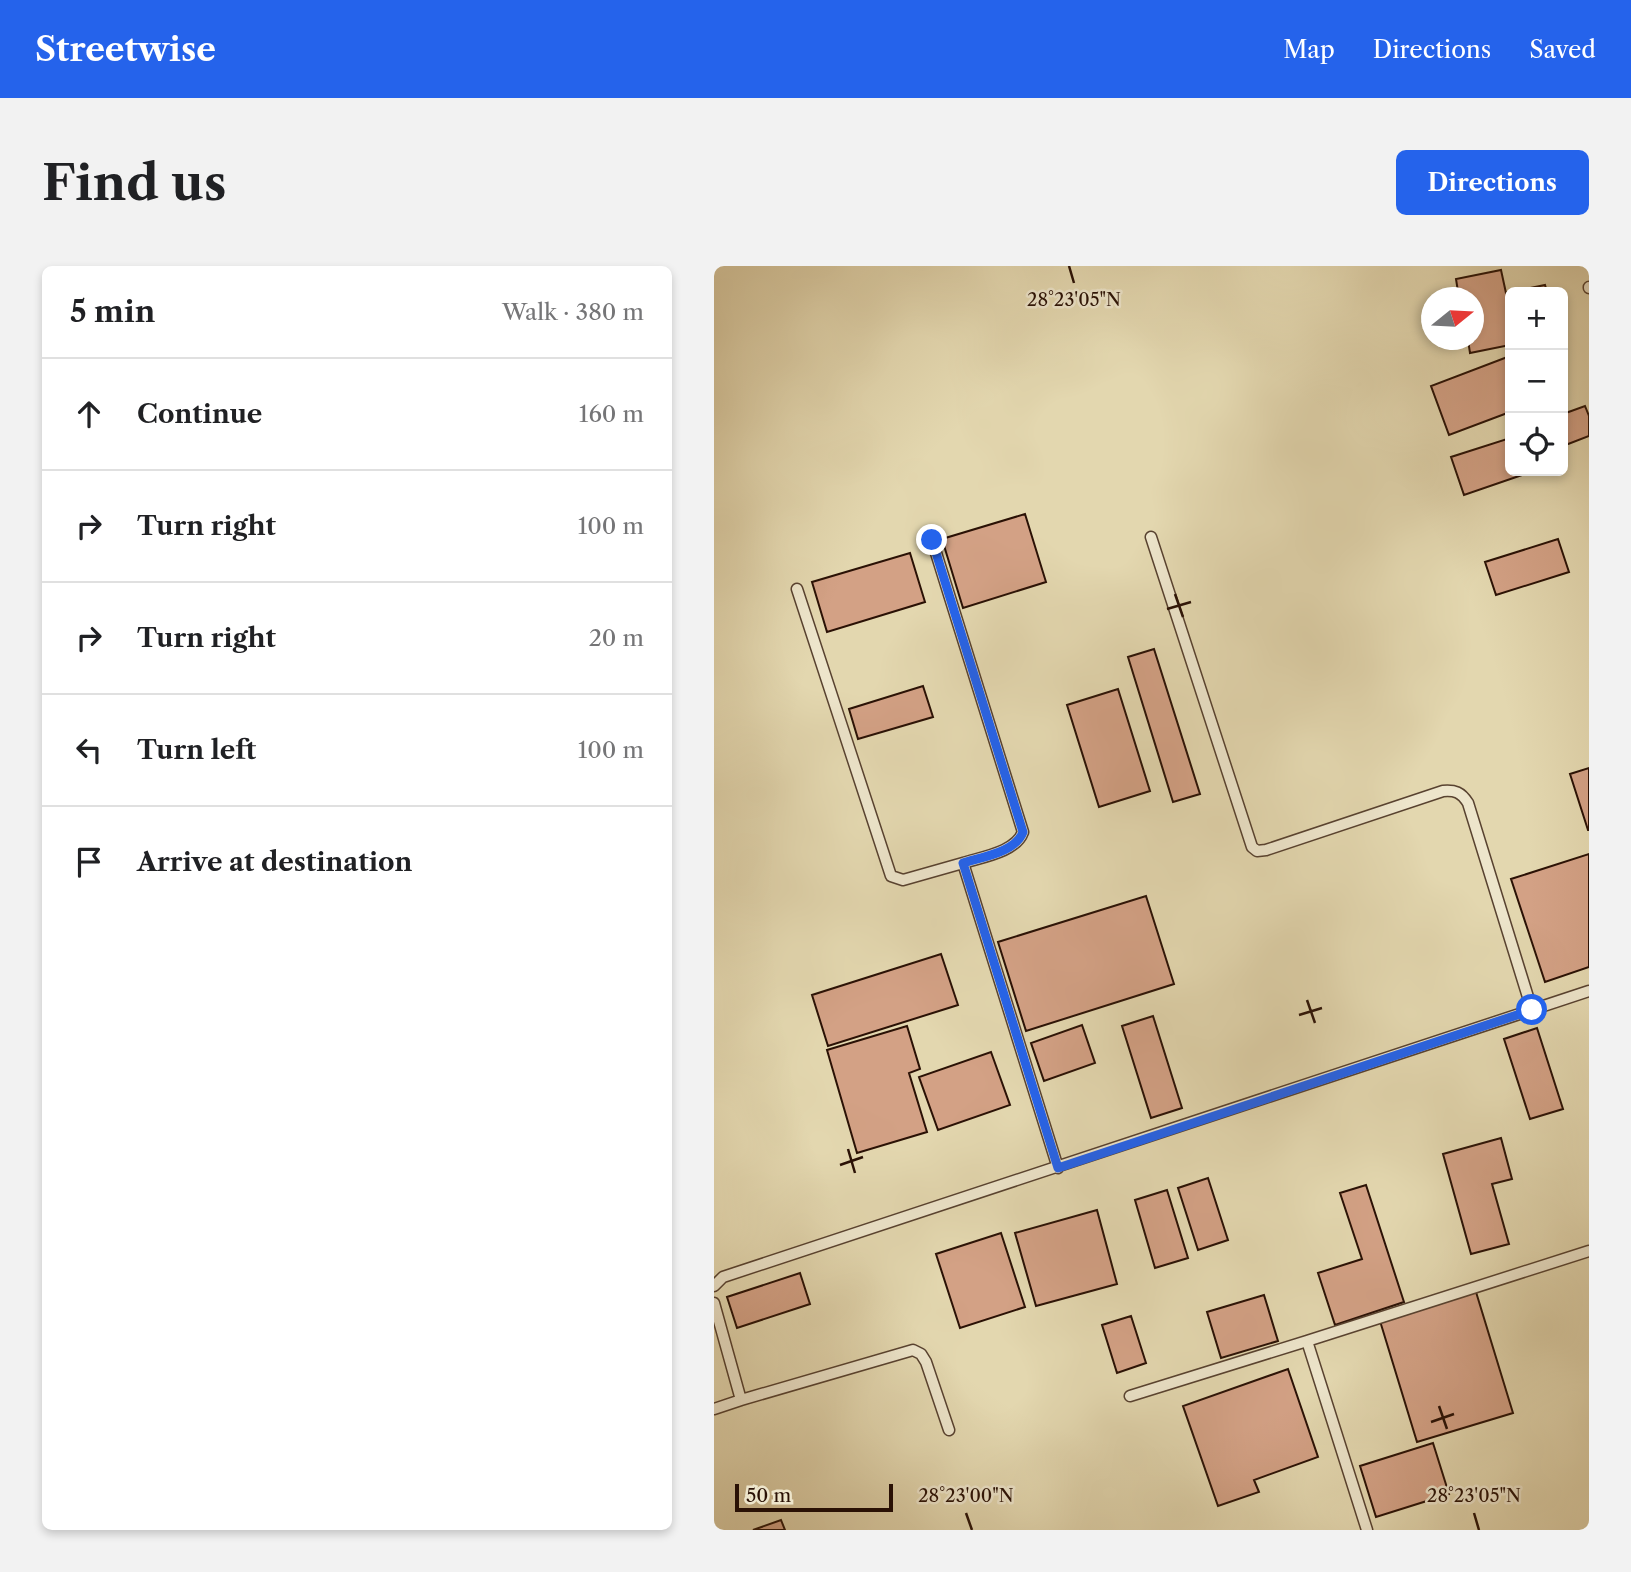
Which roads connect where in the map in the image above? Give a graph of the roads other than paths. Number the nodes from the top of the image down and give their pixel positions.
1 (1151, 537) dead end
2 (932, 540) dead end
3 (797, 589) dead end
4 (963, 863) junction
5 (1589, 991) edge
6 (1532, 1010) junction
7 (1058, 1168) junction
8 (1589, 1251) edge
9 (714, 1286) edge
10 (714, 1303) edge
11 (1307, 1341) junction
12 (1130, 1396) dead end
13 (741, 1400) junction
14 (714, 1409) edge
15 (949, 1430) dead end
16 (1367, 1530) edge

1 - 6 lane
2 - 4 lane
3 - 4 lane
4 - 7 lane
5 - 6 lane
6 - 7 lane
7 - 9 lane
8 - 11 lane
10 - 13 lane
11 - 12 lane
11 - 16 lane
13 - 14 lane
13 - 15 lane

